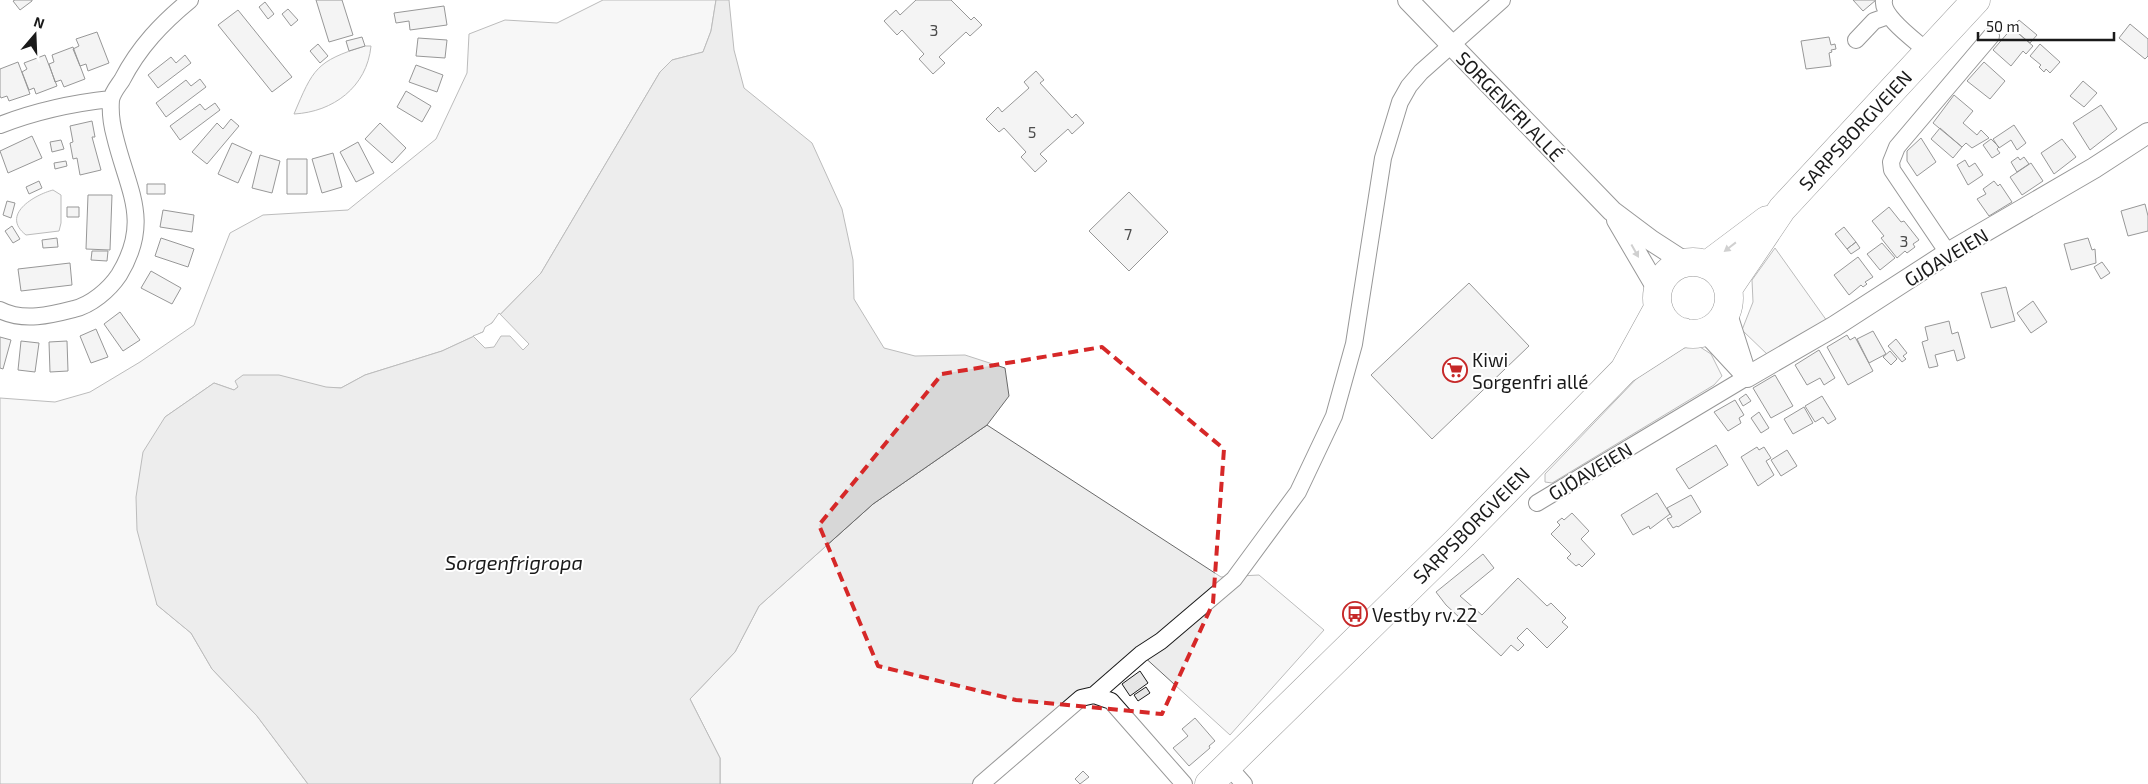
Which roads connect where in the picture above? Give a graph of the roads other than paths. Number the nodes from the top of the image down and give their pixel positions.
1 (190, 0) edge
2 (1408, 0) edge
3 (1502, 0) edge
4 (1884, 0) edge
5 (1976, 0) edge
6 (1888, 16) junction
7 (1992, 36) dead end
8 (1856, 40) dead end
9 (1452, 46) junction
10 (1927, 52) junction
11 (111, 98) junction
12 (0, 125) edge
13 (2146, 138) edge
14 (1782, 209) junction
15 (1612, 212) junction
16 (1948, 253) junction
17 (1697, 264) junction
18 (1658, 299) junction
19 (1727, 300) junction
20 (0, 310) edge
21 (1694, 332) junction
22 (1624, 370) junction
23 (1747, 377) junction
24 (1537, 503) dead end
25 (1094, 695) junction
26 (1227, 778) edge
27 (981, 784) edge
28 (1184, 784) edge

1 - 11 street
2 - 9 street, SORGENFRI ALLÉ
3 - 9 street
4 - 6 street
5 - 10 highway, SARPSBORGVEIEN
6 - 8 street
6 - 10 street
7 - 16 street
9 - 15 street, SORGENFRI ALLÉ
9 - 25 street
10 - 14 highway, SARPSBORGVEIEN
11 - 12 street
11 - 20 street
13 - 16 street, GJØAVEIEN
14 -> 17 highway, SARPSBORGVEIEN
14 - 19 highway, SARPSBORGVEIEN
15 - 17 street
15 -> 18 street
16 - 23 street, GJØAVEIEN
17 - 18 highway
17 - 19 highway
18 - 21 highway
18 - 22 highway, SARPSBORGVEIEN
19 - 21 highway
19 - 23 street
21 - 22 highway, SARPSBORGVEIEN
21 - 23 street
22 - 26 highway, SARPSBORGVEIEN
23 - 24 street, GJØAVEIEN
25 - 27 street
25 - 28 street

